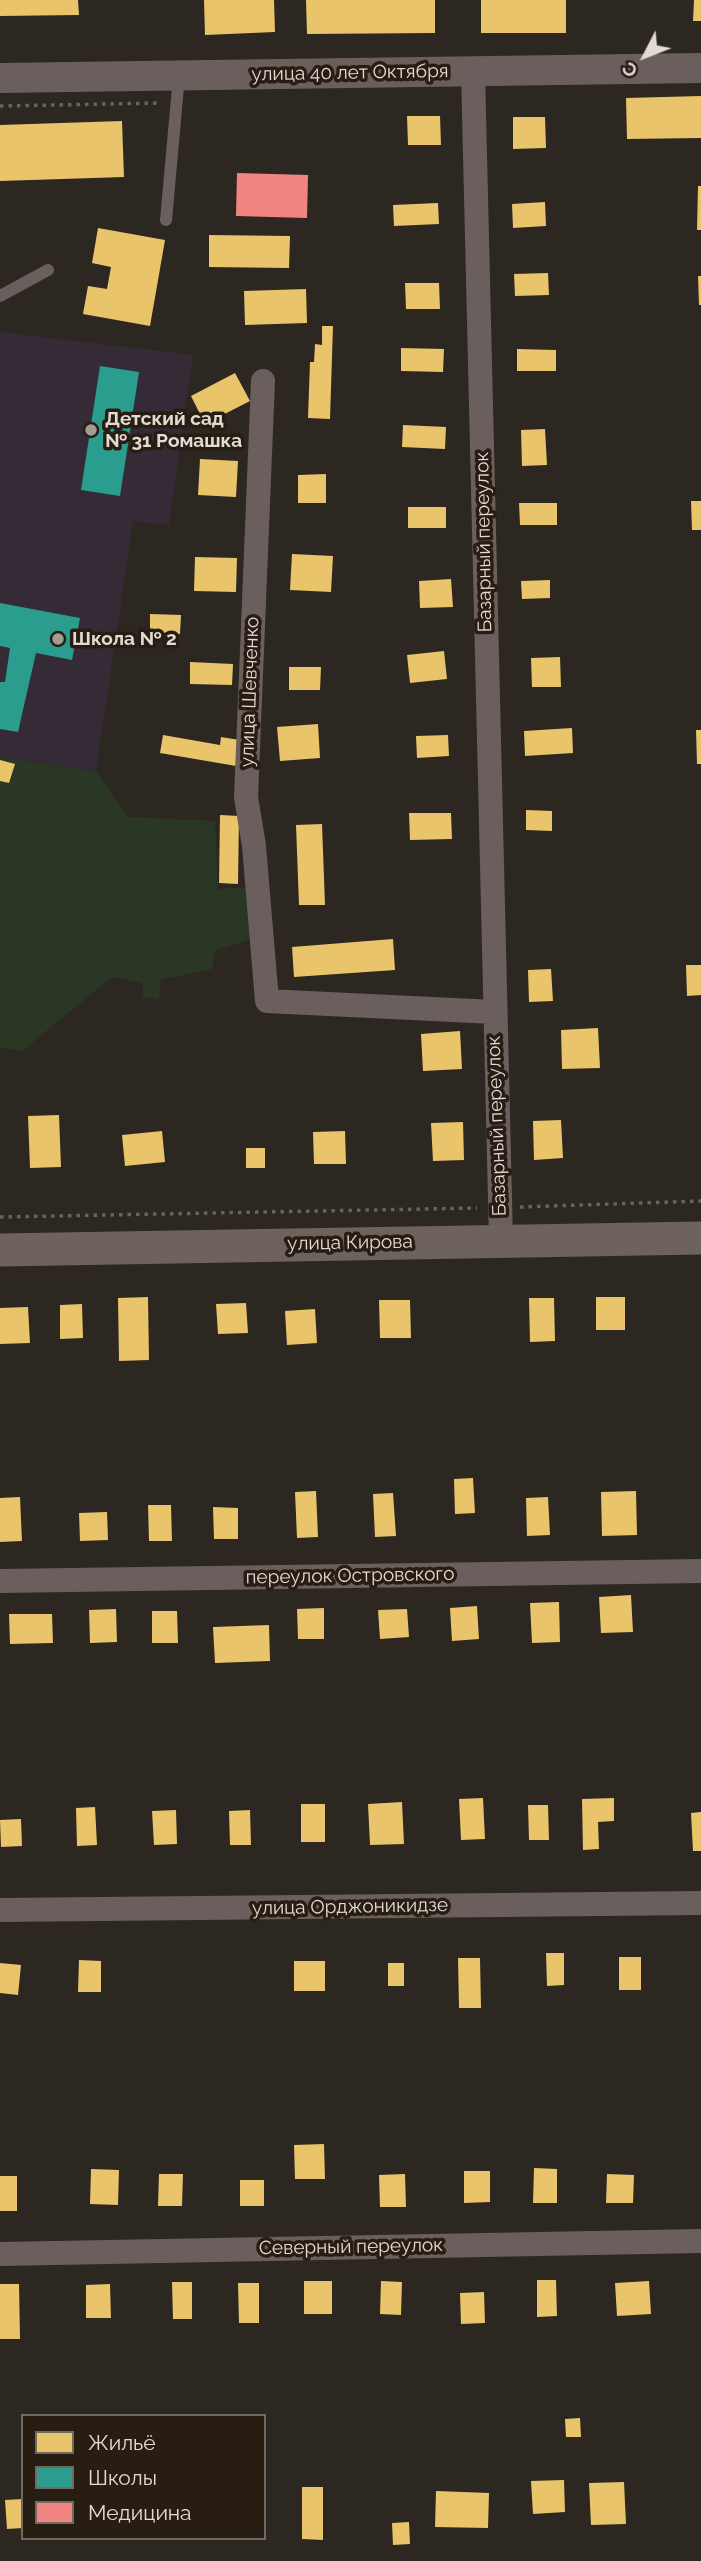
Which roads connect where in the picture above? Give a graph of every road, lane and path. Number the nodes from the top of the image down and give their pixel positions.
1 (701, 68) edge
2 (473, 71) junction
3 (179, 75) junction
4 (0, 78) edge
5 (166, 220) dead end
6 (48, 270) dead end
7 (0, 296) edge
8 (263, 381) dead end
9 (267, 1001) joint
10 (494, 1012) junction
11 (701, 1201) edge
12 (0, 1217) edge
13 (500, 1224) junction
14 (701, 1238) edge
15 (0, 1250) edge
16 (701, 1571) edge
17 (0, 1581) edge
18 (701, 1903) edge
19 (0, 1910) edge
20 (701, 2241) edge
21 (0, 2254) edge

1 - 2 street, улица 40 лет Октября
2 - 3 street, улица 40 лет Октября
2 - 10 street, Базарный переулок
3 - 4 street, улица 40 лет Октября
3 - 5 lane
6 - 7 lane
8 - 9 street, улица Шевченко
9 - 10 street, Базарный переулок
10 - 13 street, Базарный переулок
11 - 13 path
12 - 13 path
13 - 14 main road, улица Кирова
13 - 15 main road, улица Кирова
16 - 17 street, переулок Островского
18 - 19 street, улица Орджоникидзе
20 - 21 street, Северный переулок

